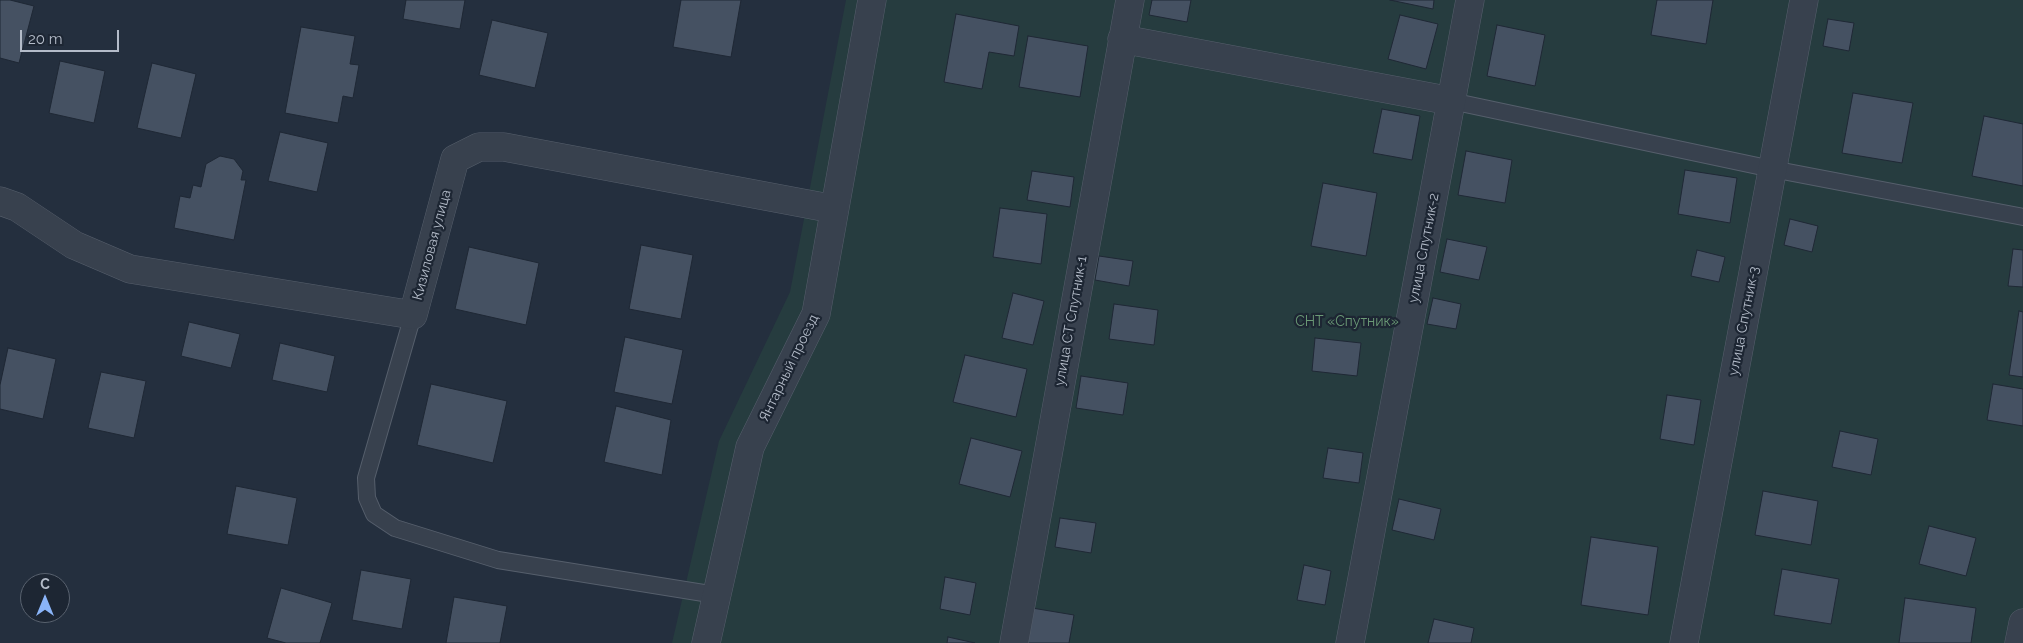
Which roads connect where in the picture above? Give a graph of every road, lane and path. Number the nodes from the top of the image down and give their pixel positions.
1 (872, 0) edge
2 (1130, 0) edge
3 (1470, 0) edge
4 (1804, 0) edge
5 (1122, 39) junction
6 (1451, 101) junction
7 (1772, 169) junction
8 (0, 201) edge
9 (834, 209) junction
10 (2023, 217) edge
11 (413, 315) junction
12 (716, 594) junction
13 (2023, 623) edge
14 (706, 643) edge
15 (1014, 643) edge
16 (1350, 643) edge
17 (1684, 643) edge
18 (2019, 643) edge

1 - 9 street, Янтарный проезд
2 - 5 street, улица СТ Спутник-1
3 - 6 street, улица Спутник-2
4 - 7 street, улица Спутник-3
5 - 6 street
5 - 15 street, улица СТ Спутник-1
6 - 7 lane
6 - 16 street, улица Спутник-2
7 - 10 lane
7 - 17 street, улица Спутник-3
8 - 11 street, Кизиловая улица
9 - 11 street, Кизиловая улица
9 - 12 street, Янтарный проезд
11 - 12 lane
12 - 14 street, Янтарный проезд
13 - 18 street

